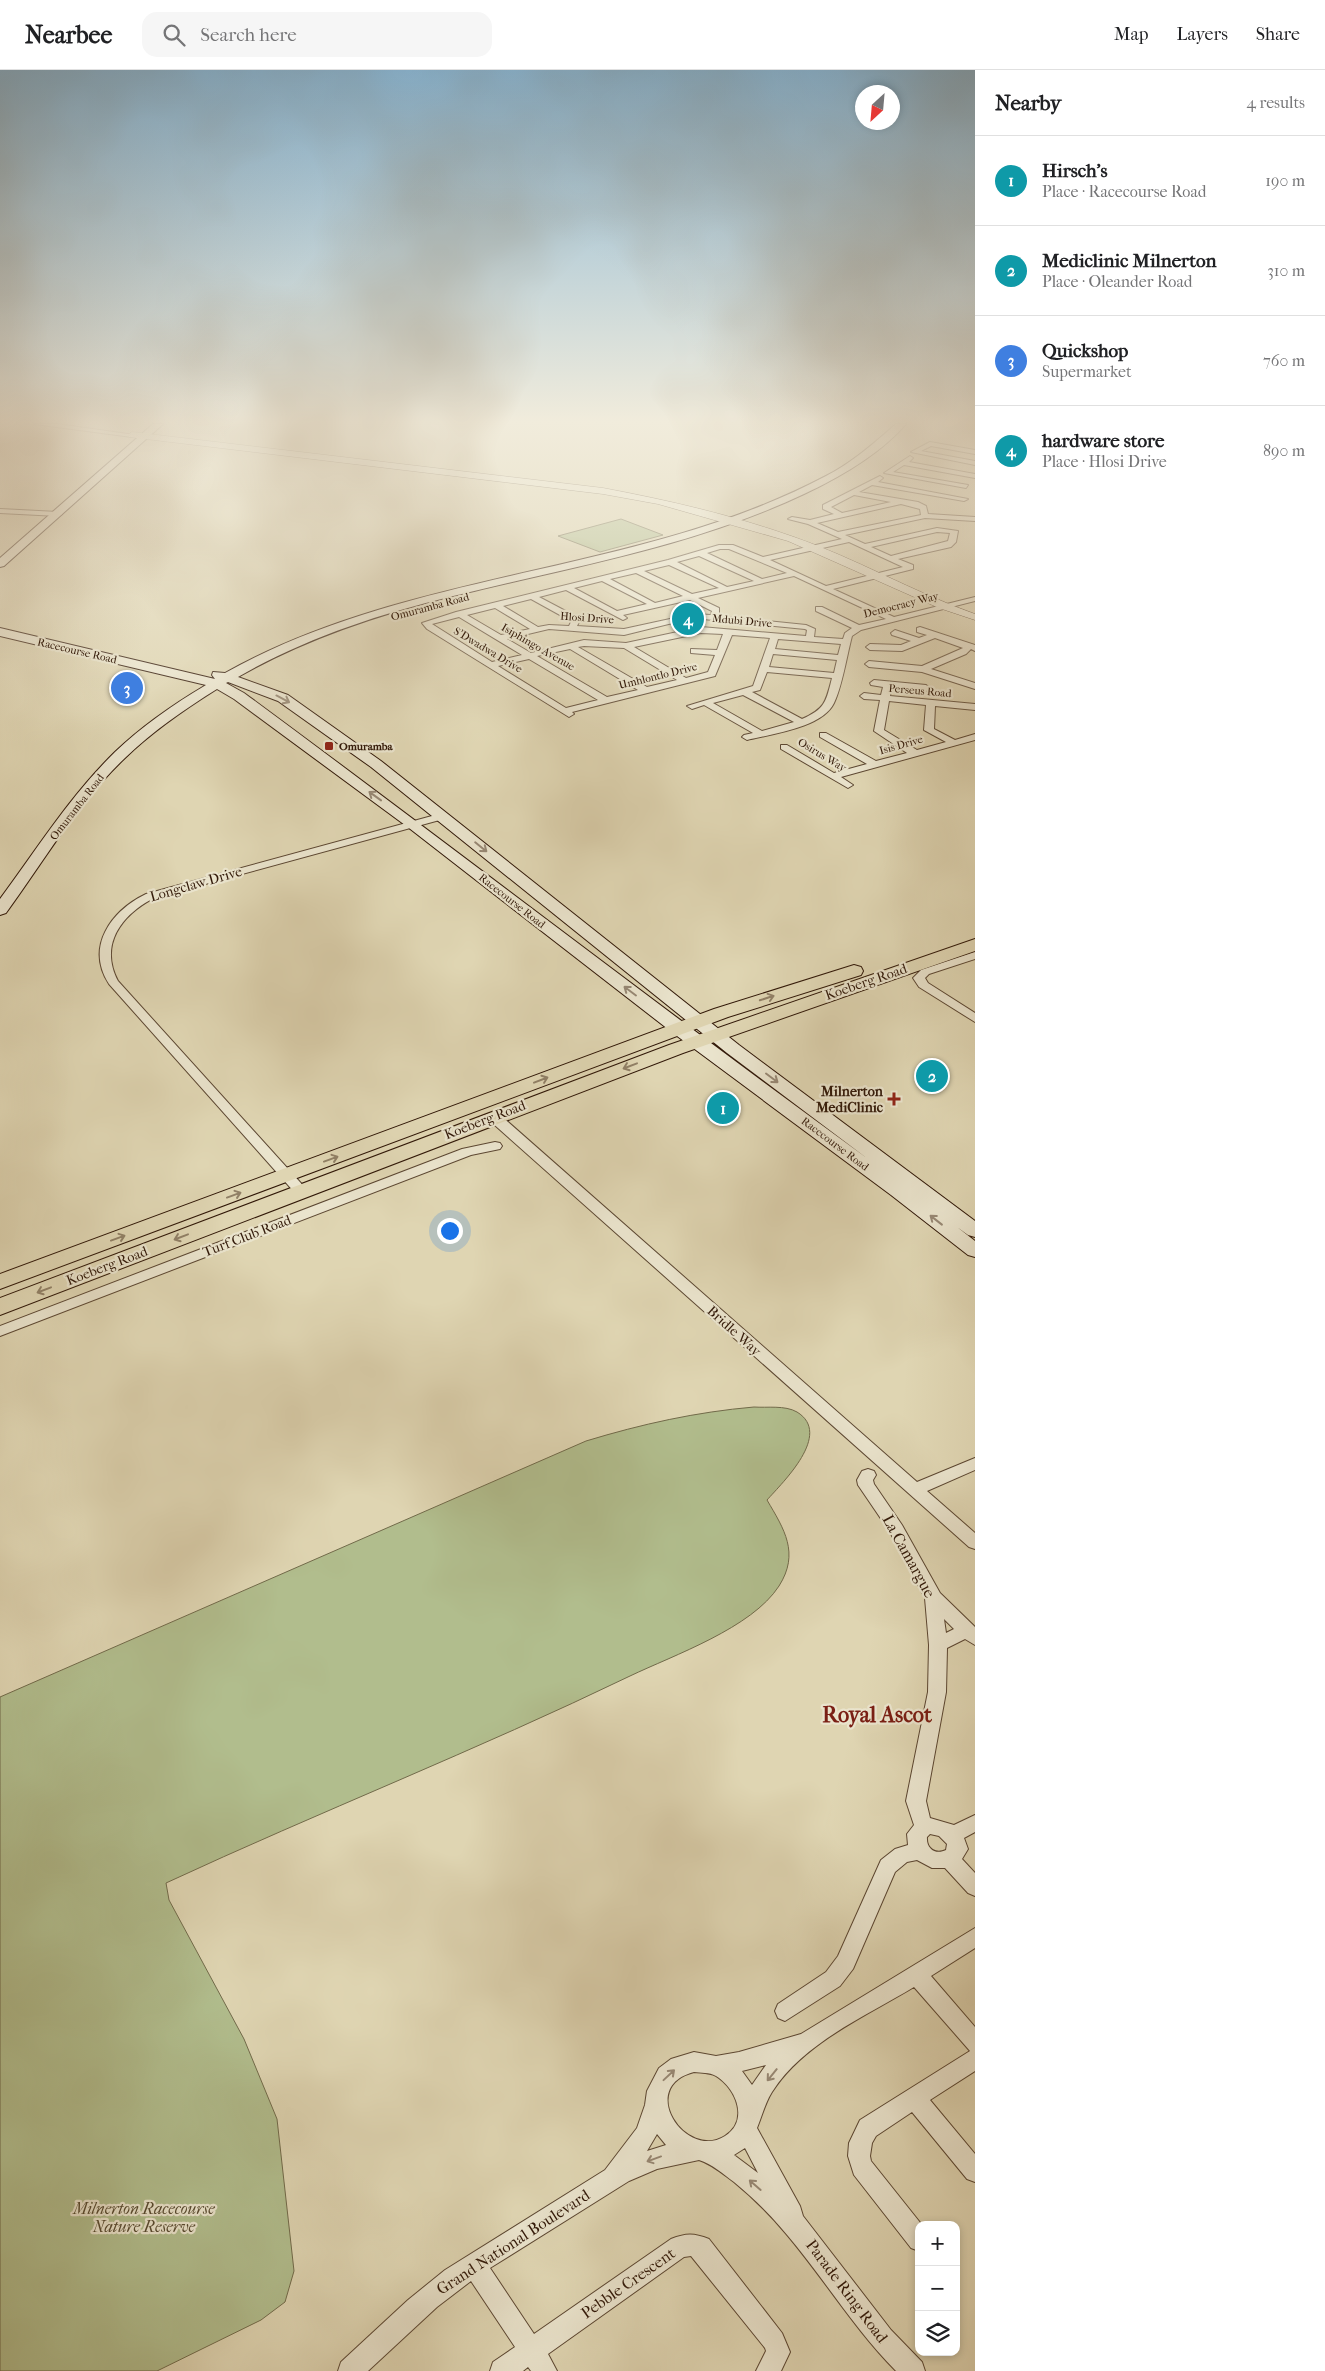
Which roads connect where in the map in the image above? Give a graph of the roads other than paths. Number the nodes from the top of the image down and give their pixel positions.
1 (24, 531) edge
2 (38, 531) edge
3 (695, 531) edge
4 (725, 531) edge
5 (760, 531) edge
6 (832, 531) edge
7 (851, 531) edge
8 (931, 531) edge
9 (954, 531) edge
10 (838, 534) junction
11 (850, 540) junction
12 (865, 546) junction
13 (811, 547) junction
14 (0, 552) edge
15 (700, 553) junction
16 (892, 558) junction
17 (762, 559) junction
18 (670, 562) junction
19 (0, 564) edge
20 (638, 570) junction
21 (794, 574) junction
22 (873, 576) junction
23 (604, 579) junction
24 (761, 581) junction
25 (568, 588) junction
26 (826, 588) junction
27 (726, 589) junction
28 (533, 596) junction
29 (690, 597) junction
30 (975, 599) edge
31 (496, 605) junction
32 (654, 605) junction
33 (943, 606) junction
34 (819, 609) dead end
35 (459, 614) junction
36 (615, 614) junction
37 (975, 617) edge
38 (715, 618) junction
39 (893, 619) junction
40 (572, 628) junction
41 (641, 628) junction
42 (858, 628) junction
43 (536, 629) junction
44 (920, 630) dead end
45 (729, 631) junction
46 (4, 633) edge
47 (896, 633) dead end
48 (775, 635) junction
49 (935, 635) junction
50 (971, 637) dead end
51 (500, 638) junction
52 (810, 638) junction
53 (918, 641) junction
54 (846, 642) junction
55 (967, 645) edge
56 (571, 646) junction
57 (626, 646) junction
58 (870, 647) dead end
59 (694, 651) dead end
60 (770, 651) junction
61 (720, 654) junction
62 (531, 656) junction
63 (842, 658) junction
64 (869, 664) dead end
65 (490, 665) junction
66 (764, 668) junction
67 (923, 669) junction
68 (837, 676) junction
69 (975, 677) edge
70 (685, 681) junction
71 (227, 682) junction
72 (963, 682) junction
73 (874, 683) dead end
74 (888, 684) junction
75 (975, 686) edge
76 (926, 688) dead end
77 (647, 690) junction
78 (745, 692) junction
79 (864, 696) dead end
80 (886, 699) junction
81 (607, 700) junction
82 (705, 702) junction
83 (931, 703) junction
84 (692, 706) dead end
85 (975, 707) edge
86 (567, 712) joint
87 (800, 722) junction
88 (760, 733) junction
89 (823, 735) dead end
90 (748, 737) dead end
91 (975, 737) edge
92 (955, 742) junction
93 (784, 747) dead end
94 (916, 754) junction
95 (876, 765) junction
96 (834, 776) junction
97 (848, 785) dead end
98 (443, 816) junction
99 (414, 825) junction
100 (0, 910) edge
101 (975, 932) edge
102 (975, 945) edge
103 (975, 955) edge
104 (975, 1018) edge
105 (700, 1021) junction
106 (679, 1029) junction
107 (716, 1034) junction
108 (696, 1041) junction
109 (494, 1117) junction
110 (495, 1146) dead end
111 (293, 1183) junction
112 (975, 1231) edge
113 (975, 1251) edge
114 (0, 1282) edge
115 (0, 1308) edge
116 (0, 1331) edge
117 (975, 1464) edge
118 (868, 1475) dead end
119 (916, 1489) junction
120 (975, 1543) edge
121 (934, 1598) junction
122 (971, 1634) edge
123 (938, 1644) junction
124 (975, 1823) edge
125 (925, 1827) junction
126 (954, 1835) junction
127 (919, 1851) junction
128 (949, 1859) junction
129 (975, 1887) edge
130 (975, 1937) edge
131 (916, 1974) junction
132 (785, 2011) dead end
133 (805, 2042) junction
134 (975, 2043) edge
135 (975, 2059) edge
136 (718, 2065) junction
137 (915, 2098) junction
138 (656, 2104) junction
139 (748, 2122) junction
140 (704, 2151) junction
141 (975, 2171) edge
142 (612, 2177) junction
143 (802, 2232) junction
144 (915, 2235) edge
145 (474, 2265) junction
146 (532, 2350) junction
147 (350, 2371) edge
148 (502, 2371) edge
149 (545, 2371) edge
150 (768, 2371) edge
151 (914, 2371) edge

1 - 14 main road
2 - 19 main road
3 - 71 main road, Omuramba Road
4 - 71 main road, Omuramba Road
5 - 13 street
6 - 10 street
7 - 10 street
8 - 12 street
9 - 16 street
10 - 11 street
11 - 12 street
11 - 13 street
12 - 16 street
13 - 17 street
13 - 22 street
15 - 17 street
15 - 18 street
15 - 24 street
16 - 22 street
17 - 21 street
18 - 20 street
18 - 27 street
20 - 23 street
20 - 29 street
21 - 24 street
21 - 26 street
22 - 26 street
22 - 33 street
23 - 25 street
23 - 32 street
24 - 27 street
25 - 28 street
25 - 36 street
26 - 39 street
27 - 29 street
28 - 31 street
28 - 40 street
29 - 32 street
29 - 38 street
30 - 33 street, Democracy Way
31 - 35 street
31 - 43 street
32 - 36 street
33 - 37 street
33 - 39 street, Democracy Way
34 - 42 street
35 - 51 street, Isiphingo Avenue
35 - 65 street, S'Dwadwa Drive
36 - 41 street
38 - 41 street, Hlosi Drive
38 - 52 street, Hlosi Drive
39 - 42 street, Democracy Way
40 - 41 street, Hlosi Drive
40 - 43 street, Hlosi Drive
42 - 54 street, Democracy Way
43 - 51 street, Hlosi Drive
44 - 49 street
45 - 48 street, Mdubi Drive
45 - 57 street, Mdubi Drive
45 - 61 street, Umhlontlo Drive
46 - 71 main road, Racecourse Road
47 - 53 street
48 - 52 street, Mdubi Drive
48 - 60 street
49 - 53 street
49 - 55 street
50 - 55 street
51 - 62 street, Isiphingo Avenue
52 - 54 street, Mdubi Drive
53 - 58 street
54 - 63 street, Democracy Way
55 - 67 street
56 - 57 street, Mdubi Drive
56 - 62 street, Mdubi Drive
56 - 77 street
57 - 70 street
59 - 61 street
60 - 63 street
60 - 66 street
61 - 70 street, Umhlontlo Drive
62 - 65 street, Mdubi Drive
62 - 81 street, Isiphingo Avenue
63 - 68 street, Democracy Way
64 - 67 street
65 - 86 street, S'Dwadwa Drive
66 - 68 street
66 - 78 street
67 - 72 street
68 - 87 street, Democracy Way
69 - 72 street
70 - 77 street, Umhlontlo Drive
71 -> 98 main road, Racecourse Road
99 -> 71 main road, Racecourse Road
71 - 100 main road, Omuramba Road
72 - 75 street
73 - 74 street
74 - 76 street
74 - 80 street
77 - 81 street, Umhlontlo Drive
78 - 82 street
78 - 87 street
79 - 80 street, Perseus Road
80 - 83 street, Perseus Road
80 - 94 street
81 - 86 street, Umhlontlo Drive
82 - 84 street
82 - 88 street
83 - 85 street, Perseus Road
83 - 92 street
87 - 88 street, Democracy Way
88 - 90 street, Democracy Way
89 - 95 street
91 - 92 street, Isis Drive
92 - 94 street, Isis Drive
93 - 96 street, Osirus Way
94 - 95 street, Isis Drive
95 - 96 street, Isis Drive
96 - 97 street, Osirus Way
98 - 99 street, Longclaw Drive
98 -> 105 main road, Racecourse Road
106 -> 99 main road, Racecourse Road
99 - 111 street, Longclaw Drive
105 -> 101 main road, Koeberg Road
102 - 107 main road, Koeberg Road
103 - 104 street
105 - 106 main road, Koeberg Road
105 - 107 main road, Racecourse Road
106 - 108 main road, Racecourse Road
111 -> 106 main road, Koeberg Road
107 - 108 main road, Koeberg Road
107 -> 112 main road, Racecourse Road
108 -> 109 main road, Koeberg Road
113 -> 108 main road, Racecourse Road
109 - 111 main road, Koeberg Road
109 - 119 street, Bridle Way
110 - 116 street, Turf Club Road
114 -> 111 main road, Koeberg Road
111 -> 115 main road, Koeberg Road
117 - 119 street
118 - 121 street, La Camargue
119 - 120 street, Bridle Way
121 - 122 street
121 - 123 street, La Camargue
122 - 123 street
123 - 125 street, La Camargue
124 - 126 street
125 - 126 street
125 - 127 street
126 - 128 street
127 - 128 street
127 - 132 street
128 - 129 street
130 - 131 street
131 - 133 street
131 - 134 street
133 - 136 street
133 -> 139 street
135 - 137 street
138 -> 136 street
136 - 139 street
137 - 141 street
137 - 144 street
138 - 140 street
138 - 142 street, Grand National Boulevard
139 - 140 street
139 - 143 street, Parade Ring Road
140 -> 142 street, Grand National Boulevard
143 -> 140 street, Parade Ring Road
142 - 145 street, Grand National Boulevard
143 - 151 street, Parade Ring Road
145 - 146 street
145 - 147 street, Grand National Boulevard
146 - 148 street
146 - 149 street
146 - 150 street, Pebble Crescent

